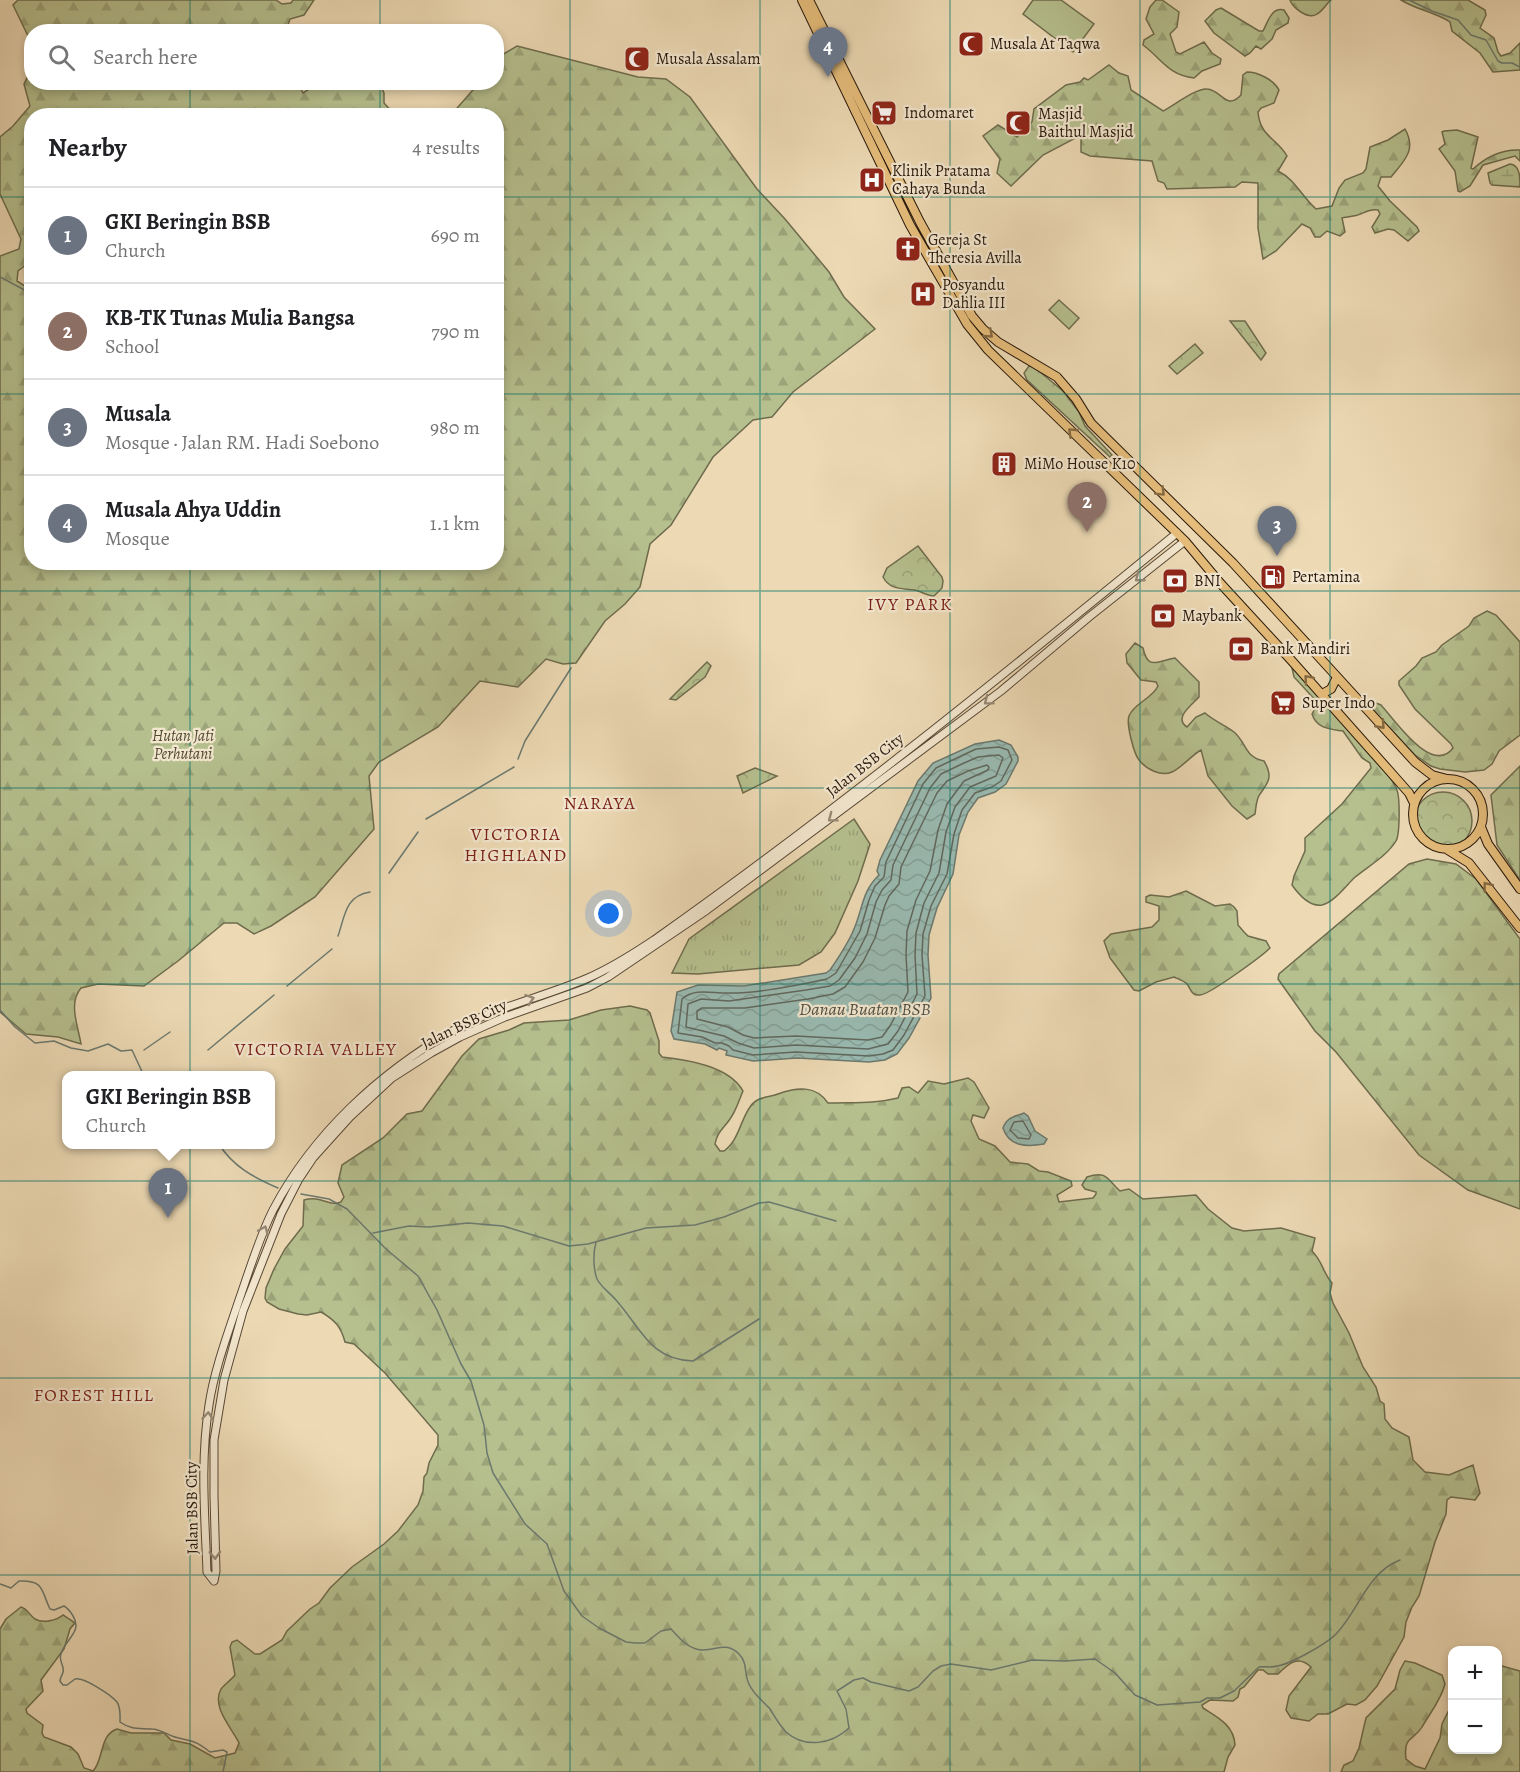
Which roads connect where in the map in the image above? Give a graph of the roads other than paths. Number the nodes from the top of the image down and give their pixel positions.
1 (802, 0) edge
2 (809, 0) edge
3 (921, 222) junction
4 (913, 229) junction
5 (951, 289) junction
6 (1028, 361) junction
7 (1020, 381) junction
8 (1177, 533) junction
9 (1185, 541) junction
10 (1338, 677) junction
11 (1322, 694) junction
12 (1447, 779) junction
13 (1414, 803) junction
14 (1481, 827) junction
15 (1448, 850) junction
16 (1520, 889) edge
17 (1520, 928) edge

1 - 4 main road
2 - 3 main road
3 - 4 main road
3 - 5 main road
4 - 5 main road
5 -> 6 main road
5 - 7 main road
6 - 7 main road
6 -> 10 main road
8 -> 7 main road
8 - 9 main road
9 -> 8 street, Jalan BSB City
11 -> 9 main road
10 - 11 main road
10 -> 12 main road
11 - 13 main road
12 - 13 main road
12 - 14 main road
13 - 15 main road
14 - 15 main road
14 - 16 main road
17 -> 15 main road

